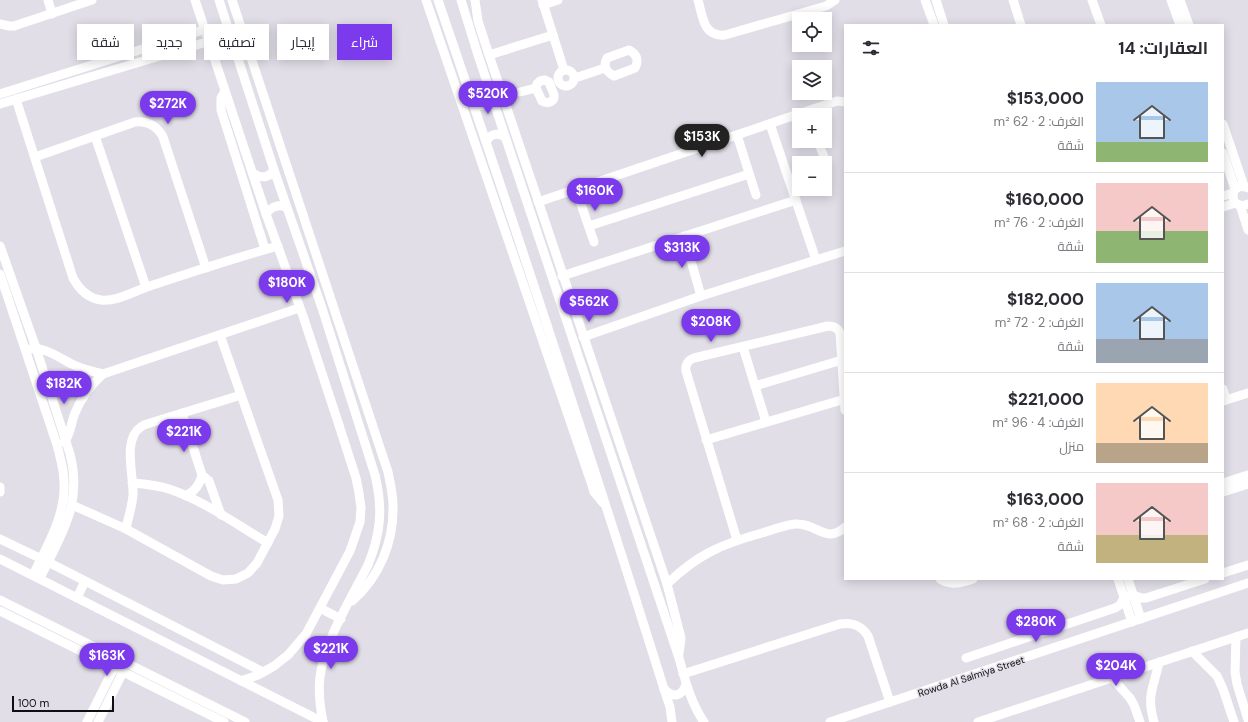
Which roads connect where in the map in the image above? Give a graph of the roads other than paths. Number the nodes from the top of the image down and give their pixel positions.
1 (48, 0) edge
2 (92, 0) edge
3 (195, 0) edge
4 (219, 0) edge
5 (232, 0) edge
6 (426, 0) edge
7 (438, 0) edge
8 (461, 0) edge
9 (475, 0) edge
10 (558, 0) edge
11 (698, 0) edge
12 (834, 0) edge
13 (925, 0) edge
14 (936, 0) edge
15 (1092, 0) edge
16 (1171, 0) edge
17 (1180, 0) edge
18 (1016, 1) edge
19 (543, 3) edge
20 (52, 14) junction
21 (478, 21) junction
22 (0, 24) edge
23 (204, 24) edge
24 (934, 24) edge
25 (944, 24) edge
26 (1021, 24) edge
27 (1101, 24) edge
28 (1180, 24) edge
29 (1189, 24) edge
30 (469, 25) junction
31 (553, 35) junction
32 (142, 49) edge
33 (489, 55) junction
34 (144, 60) edge
35 (216, 60) edge
36 (605, 68) dead end
37 (564, 70) junction
38 (575, 78) junction
39 (561, 84) junction
40 (536, 88) junction
41 (551, 88) junction
42 (225, 91) junction
43 (520, 92) dead end
44 (1, 93) edge
45 (491, 95) junction
46 (16, 99) junction
47 (265, 101) junction
48 (473, 102) junction
49 (844, 102) edge
50 (0, 103) edge
51 (253, 105) junction
52 (820, 108) edge
53 (792, 118) edge
54 (770, 124) junction
55 (1224, 128) edge
56 (737, 135) junction
57 (95, 136) junction
58 (505, 137) junction
59 (486, 142) junction
60 (1224, 155) edge
61 (35, 158) junction
62 (274, 170) junction
63 (253, 173) junction
64 (749, 174) junction
65 (1240, 189) edge
66 (576, 190) junction
67 (756, 194) dead end
68 (1224, 196) edge
69 (796, 200) junction
70 (538, 202) junction
71 (1241, 204) edge
72 (286, 207) junction
73 (1224, 207) edge
74 (266, 214) junction
75 (589, 226) junction
76 (1248, 230) edge
77 (684, 236) junction
78 (594, 242) dead end
79 (0, 246) edge
80 (278, 246) junction
81 (265, 249) junction
82 (844, 251) edge
83 (816, 260) junction
84 (206, 268) junction
85 (0, 275) edge
86 (562, 276) junction
87 (146, 287) junction
88 (701, 296) junction
89 (300, 308) junction
90 (343, 333) junction
91 (220, 335) junction
92 (331, 337) junction
93 (583, 337) junction
94 (743, 347) junction
95 (36, 348) junction
96 (26, 352) junction
97 (842, 360) junction
98 (103, 374) junction
99 (755, 386) junction
100 (844, 386) edge
101 (1248, 393) edge
102 (241, 395) junction
103 (844, 399) edge
104 (1225, 400) edge
105 (182, 413) junction
106 (766, 422) junction
107 (706, 440) junction
108 (61, 443) junction
109 (202, 475) junction
110 (1247, 480) edge
111 (132, 483) junction
112 (1224, 483) edge
113 (0, 487) edge
114 (0, 492) edge
115 (1224, 492) edge
116 (186, 496) junction
117 (72, 505) junction
118 (607, 507) junction
119 (221, 515) junction
120 (844, 528) edge
121 (126, 529) junction
122 (0, 539) edge
123 (736, 540) junction
124 (268, 543) junction
125 (0, 559) edge
126 (44, 561) junction
127 (1248, 565) edge
128 (1224, 573) edge
129 (37, 577) junction
130 (942, 580) edge
131 (970, 580) edge
132 (1118, 580) edge
133 (1128, 580) edge
134 (1202, 580) edge
135 (85, 581) junction
136 (667, 584) junction
137 (1248, 584) edge
138 (1133, 595) junction
139 (77, 598) junction
140 (1124, 598) junction
141 (0, 600) edge
142 (348, 604) junction
143 (320, 608) junction
144 (0, 611) edge
145 (341, 619) junction
146 (1137, 620) junction
147 (1248, 633) edge
148 (1236, 637) junction
149 (1192, 651) junction
150 (679, 658) junction
151 (966, 658) dead end
152 (1159, 662) junction
153 (114, 668) junction
154 (123, 672) junction
155 (263, 672) junction
156 (683, 674) junction
157 (1112, 678) junction
158 (241, 680) junction
159 (686, 684) junction
160 (1237, 684) junction
161 (664, 689) junction
162 (1223, 689) junction
163 (890, 702) junction
164 (1010, 712) junction
165 (1248, 720) edge
166 (836, 721) edge
167 (87, 722) edge
168 (98, 722) edge
169 (224, 722) edge
170 (245, 722) edge
171 (323, 722) edge
172 (672, 722) edge
173 (704, 722) edge
174 (978, 722) edge
175 (1007, 722) edge
176 (1140, 722) edge
177 (1154, 722) edge
178 (1234, 722) edge

1 - 20 street
2 - 20 street
3 - 23 street
4 - 51 street
5 - 47 street
6 - 118 street
7 - 48 street
8 - 30 street
9 - 21 street
10 - 19 street
11 - 12 street
13 - 24 street
14 - 25 street
15 - 27 street
16 - 28 street
17 - 29 street
18 - 26 street
19 - 31 street
20 - 22 street
21 - 30 street
21 - 33 street
30 - 45 street
31 - 33 street
31 - 37 street
32 - 44 street
33 - 70 street
34 - 46 street
35 - 42 street
36 - 38 street
37 - 38 street
37 - 39 street
38 - 39 street
39 - 41 street
40 - 41 street
40 - 41 street
40 - 43 street
42 - 63 street
42 - 81 street
45 - 48 street
45 - 58 street
46 - 50 street
46 - 61 street
47 - 51 street
47 - 90 street
48 - 59 street
49 - 52 street
51 - 62 street
53 - 54 street
54 - 56 street
54 - 69 street
55 - 65 street
56 - 64 street
56 - 66 street
57 - 61 street
57 - 84 street
57 - 87 street
58 - 59 street
58 - 150 street
59 - 118 street
60 - 65 street
61 - 87 street
62 - 63 street
62 - 72 street
63 - 74 street
64 - 67 street
64 - 75 street
65 - 68 street
65 - 71 street
66 - 70 street
66 - 75 street
69 - 77 street
69 - 83 street
70 - 86 street
71 - 73 street
71 - 76 street
72 - 74 street
72 - 92 street
74 - 80 street
75 - 78 street
77 - 86 street
77 - 88 street
79 - 95 street
80 - 81 street
80 - 89 street
81 - 84 street
82 - 83 street
83 - 88 street
84 - 87 street
85 - 96 street
86 - 93 street
88 - 93 street
89 - 91 street
89 - 143 street
90 - 92 street
90 - 142 street
91 - 98 street
91 - 102 street
92 - 142 street
93 - 136 street
94 - 97 street
94 - 99 street
94 - 107 street
95 - 96 street
95 - 98 street
95 - 108 street
96 - 108 street
97 - 99 street
97 - 100 street
98 - 108 street
99 - 106 street
101 - 104 street
102 - 105 street
102 - 124 street
103 - 106 street
105 - 109 street
105 - 111 street
106 - 107 street
107 - 123 street
108 - 117 street
108 - 126 street
109 - 116 street
109 - 119 street
110 - 112 street
110 - 115 street
111 - 116 street
111 - 121 street
113 - 114 street
116 - 119 street
117 - 121 street
117 - 126 street
118 - 161 street
119 - 124 street
120 - 123 street
121 - 124 street
122 - 126 street
123 - 136 street
125 - 129 street
126 - 129 street
126 - 135 street
127 - 128 street
129 - 139 street
130 - 131 street
132 - 140 street
133 - 138 street
134 - 138 street
135 - 139 street
135 - 155 street
136 - 150 street
137 - 146 street, Rowda Al Salmiya Street
138 - 140 street
138 - 146 street
139 - 158 street
140 - 146 street
140 - 151 street
141 - 170 street
142 - 145 street
143 - 145 street
143 - 155 street
144 - 153 street
145 - 171 street
146 - 163 street, Rowda Al Salmiya Street
147 - 148 street
148 - 149 street
148 - 160 street
149 - 152 street
149 - 162 street
150 - 156 street
152 - 157 street
152 - 177 street
153 - 154 street
153 - 167 street
154 - 168 street
154 - 169 street
155 - 158 street
156 - 159 street
156 - 163 street
157 - 164 street
157 - 176 street
158 - 171 street
159 - 161 street
159 - 173 street
160 - 162 street
160 - 165 street
161 - 172 street
162 - 178 street
163 - 166 street, Rowda Al Salmiya Street
164 - 174 street
164 - 175 street

